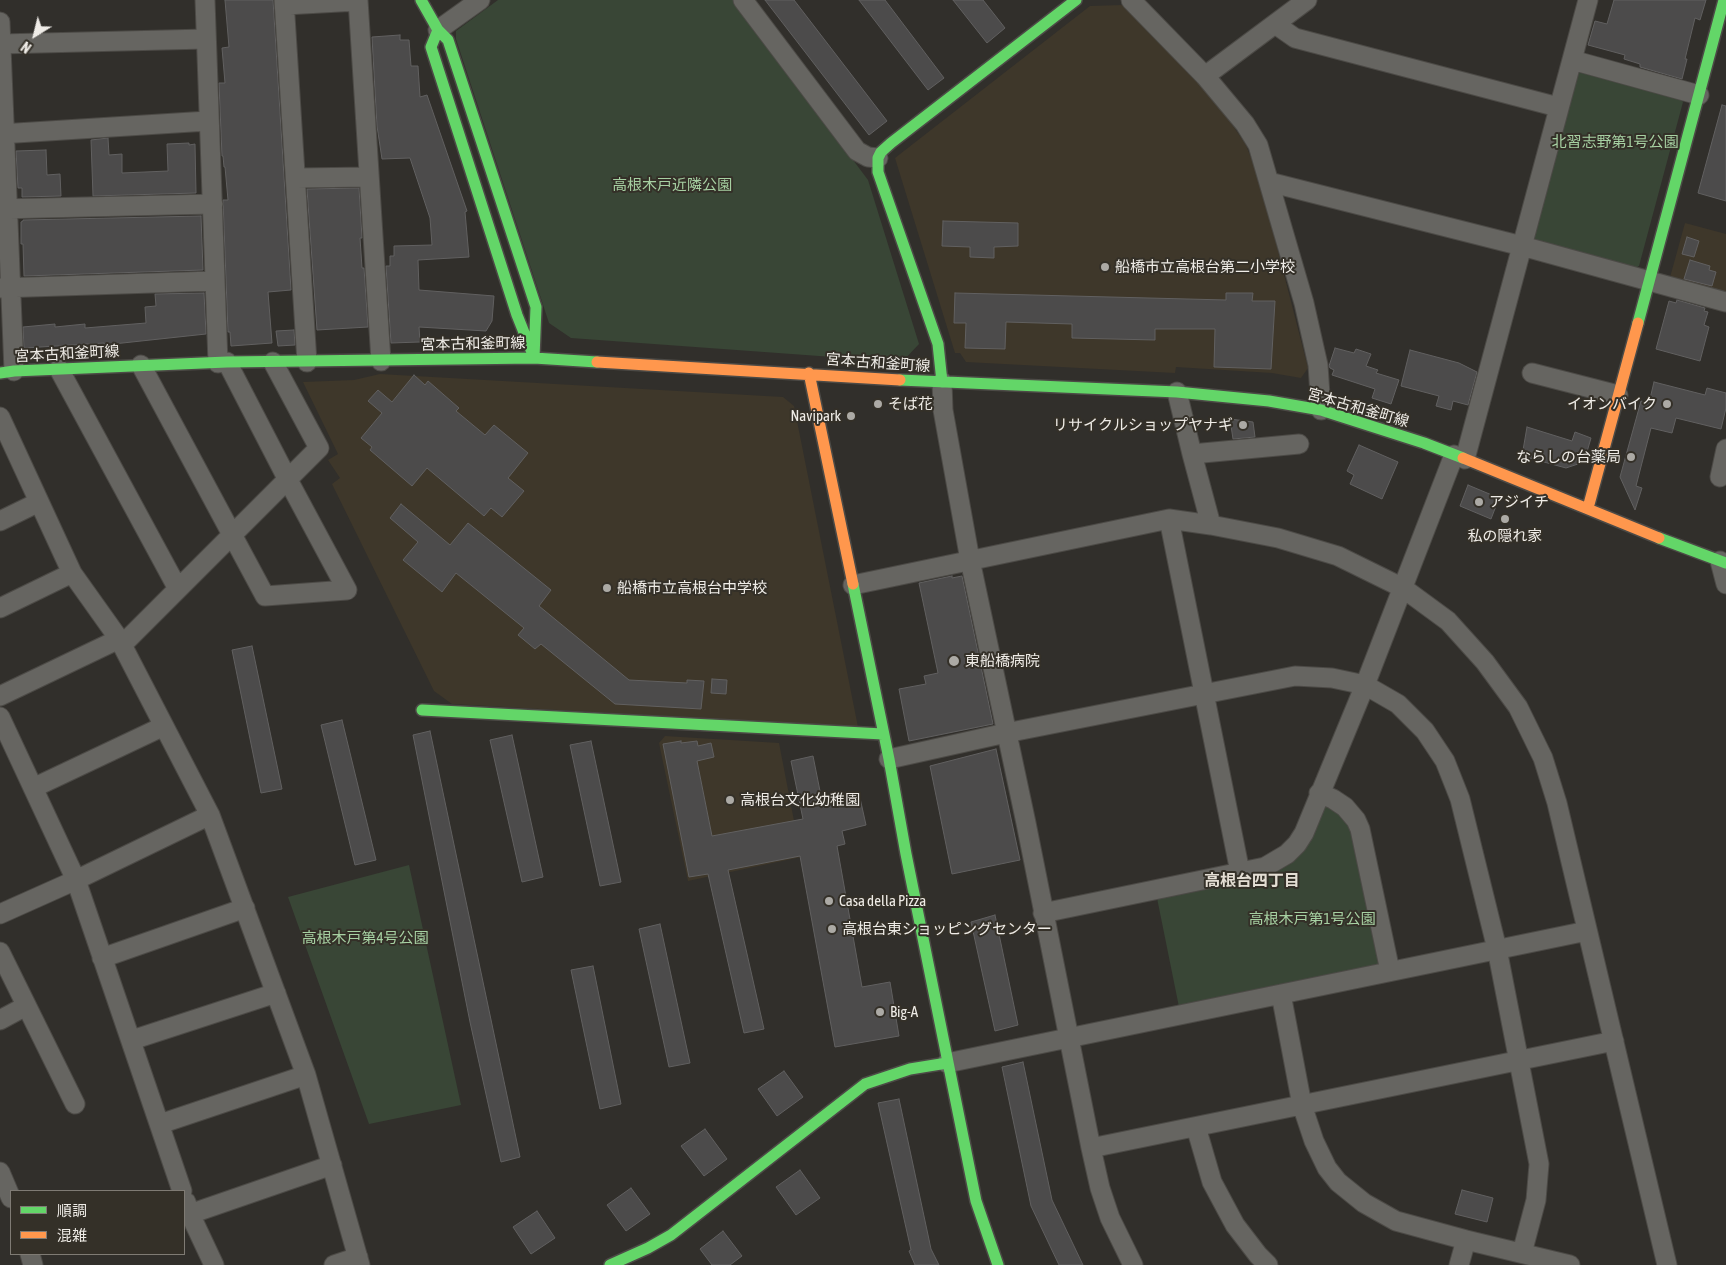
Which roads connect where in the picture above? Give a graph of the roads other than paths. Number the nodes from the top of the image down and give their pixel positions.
1 (205, 0) edge
2 (358, 0) edge
3 (421, 0) edge
4 (480, 0) edge
5 (743, 0) edge
6 (1076, 0) edge
7 (1130, 0) edge
8 (1307, 0) edge
9 (1588, 0) edge
10 (1724, 0) edge
11 (285, 3) edge
12 (0, 22) edge
13 (1275, 24) junction
14 (438, 30) junction
15 (206, 39) junction
16 (0, 44) edge
17 (1572, 60) junction
18 (1205, 76) junction
19 (1699, 95) junction
20 (1558, 107) junction
21 (208, 121) junction
22 (2, 134) edge
23 (878, 158) junction
24 (369, 176) junction
25 (296, 178) junction
26 (1269, 182) junction
27 (213, 204) junction
28 (3, 209) edge
29 (1522, 246) junction
30 (214, 281) junction
31 (1650, 281) junction
32 (5, 288) edge
33 (1726, 302) edge
34 (534, 358) junction
35 (381, 361) junction
36 (222, 362) junction
37 (273, 362) junction
38 (307, 362) junction
39 (141, 365) junction
40 (59, 369) junction
41 (7, 372) edge
42 (809, 373) junction
43 (1532, 373) dead end
44 (942, 382) junction
45 (1177, 392) junction
46 (1618, 396) junction
47 (1321, 410) junction
48 (2, 429) edge
49 (1299, 444) dead end
50 (1726, 449) edge
51 (1192, 454) junction
52 (1460, 457) junction
53 (1720, 477) dead end
54 (288, 480) junction
55 (39, 502) junction
56 (1588, 508) junction
57 (1169, 519) junction
58 (0, 521) edge
59 (1211, 525) junction
60 (233, 535) junction
61 (970, 560) junction
62 (1723, 562) edge
63 (72, 573) junction
64 (1726, 584) edge
65 (853, 585) junction
66 (1403, 588) junction
67 (178, 589) junction
68 (0, 608) edge
69 (120, 642) junction
70 (1365, 685) junction
71 (1205, 695) junction
72 (0, 696) edge
73 (422, 710) dead end
74 (0, 716) edge
75 (164, 726) junction
76 (1006, 733) junction
77 (883, 734) junction
78 (888, 759) junction
79 (33, 788) junction
80 (1319, 794) junction
81 (210, 815) junction
82 (1240, 872) junction
83 (76, 880) junction
84 (245, 908) junction
85 (1043, 913) junction
86 (0, 914) edge
87 (1587, 931) junction
88 (1497, 949) junction
89 (0, 952) edge
90 (102, 958) junction
91 (1390, 972) junction
92 (276, 992) junction
93 (1281, 994) junction
94 (26, 1006) junction
95 (0, 1020) edge
96 (1068, 1038) junction
97 (132, 1040) junction
98 (1614, 1041) junction
99 (1520, 1061) junction
100 (947, 1062) junction
101 (306, 1075) junction
102 (75, 1104) dead end
103 (1302, 1105) junction
104 (160, 1124) junction
105 (1196, 1127) junction
106 (1091, 1148) junction
107 (332, 1166) junction
108 (0, 1172) edge
109 (182, 1190) edge
110 (10, 1196) edge
111 (185, 1199) edge
112 (190, 1214) junction
113 (1466, 1240) junction
114 (1522, 1254) junction
115 (359, 1261) edge
116 (214, 1265) edge
117 (334, 1265) edge
118 (610, 1265) edge
119 (998, 1265) edge
120 (1133, 1265) edge
121 (1268, 1265) edge
122 (1460, 1265) edge
123 (1570, 1265) edge
124 (1665, 1265) edge

1 - 15 street
2 - 11 street
2 - 24 street
3 - 14 street
4 - 14 street
5 - 23 street
6 - 23 street
7 - 18 street
8 - 13 street
9 - 17 street
10 - 19 street
11 - 25 street
12 - 16 street
13 - 18 street
13 - 20 street
14 - 34 street
14 - 34 street
15 - 16 street
15 - 21 street
16 - 22 street
17 - 19 street
17 - 20 street
18 - 26 street
19 - 31 street
20 - 29 street
21 - 22 street
21 - 27 street
22 - 28 street
23 - 44 street
24 - 25 street
24 - 35 street
25 - 38 street
26 - 29 street
26 - 47 street
27 - 28 street
27 - 30 street
28 - 32 street
29 - 31 street
29 - 52 street
30 - 32 street
30 - 36 street
31 - 33 street
31 - 46 street
32 - 41 street
34 - 35 street, 宮本古和釜町線
34 - 42 street, 宮本古和釜町線
35 - 38 street, 宮本古和釜町線
36 - 37 street, 宮本古和釜町線
36 - 39 street, 宮本古和釜町線
36 - 54 street
37 - 38 street, 宮本古和釜町線
37 - 54 street
39 - 40 street, 宮本古和釜町線
39 - 60 street
40 - 41 street, 宮本古和釜町線
40 - 67 street
42 - 44 street, 宮本古和釜町線
42 - 65 street
43 - 46 street
44 - 45 street, 宮本古和釜町線
44 - 61 street
45 - 47 street, 宮本古和釜町線
45 - 51 street
46 - 56 street
47 - 52 street, 宮本古和釜町線
48 - 55 street
49 - 51 street
50 - 53 street
51 - 59 street
52 - 56 street, 宮本古和釜町線
52 - 66 street
54 - 60 street
54 - 60 street
55 - 58 street
55 - 63 street
56 - 62 street, 宮本古和釜町線
57 - 59 street
57 - 61 street
57 - 71 street
59 - 66 street
60 - 67 street
61 - 65 street
61 - 76 street
62 - 64 street
63 - 68 street
63 - 69 street
65 - 77 street
66 - 70 street
66 - 87 street
67 - 69 street
69 - 72 street
69 - 75 street
70 - 71 street
70 - 80 street
70 - 88 street
71 - 76 street
71 - 82 street
73 - 77 street
74 - 79 street
75 - 79 street
75 - 81 street
76 - 78 street
76 - 85 street
77 - 78 street
78 - 100 street
79 - 83 street
80 - 82 street
80 - 91 street
81 - 83 street
81 - 84 street
82 - 85 street
83 - 86 street
83 - 90 street
84 - 90 street
84 - 92 street
85 - 96 street
87 - 88 street
87 - 98 street
88 - 91 street
88 - 99 street
89 - 94 street
90 - 97 street
91 - 93 street
92 - 97 street
92 - 101 street
93 - 96 street
93 - 103 street
94 - 95 street
94 - 102 street
96 - 100 street
96 - 106 street
97 - 104 street
98 - 99 street
98 - 124 street
99 - 103 street
99 - 114 street
100 - 118 street
100 - 119 street
101 - 104 street
101 - 107 street
103 - 105 street
103 - 113 street
104 - 109 street
105 - 106 street
105 - 121 street
106 - 120 street
107 - 112 street
107 - 115 street
108 - 110 street
111 - 112 street
112 - 116 street
113 - 114 street
113 - 122 street
114 - 123 street
115 - 117 street

